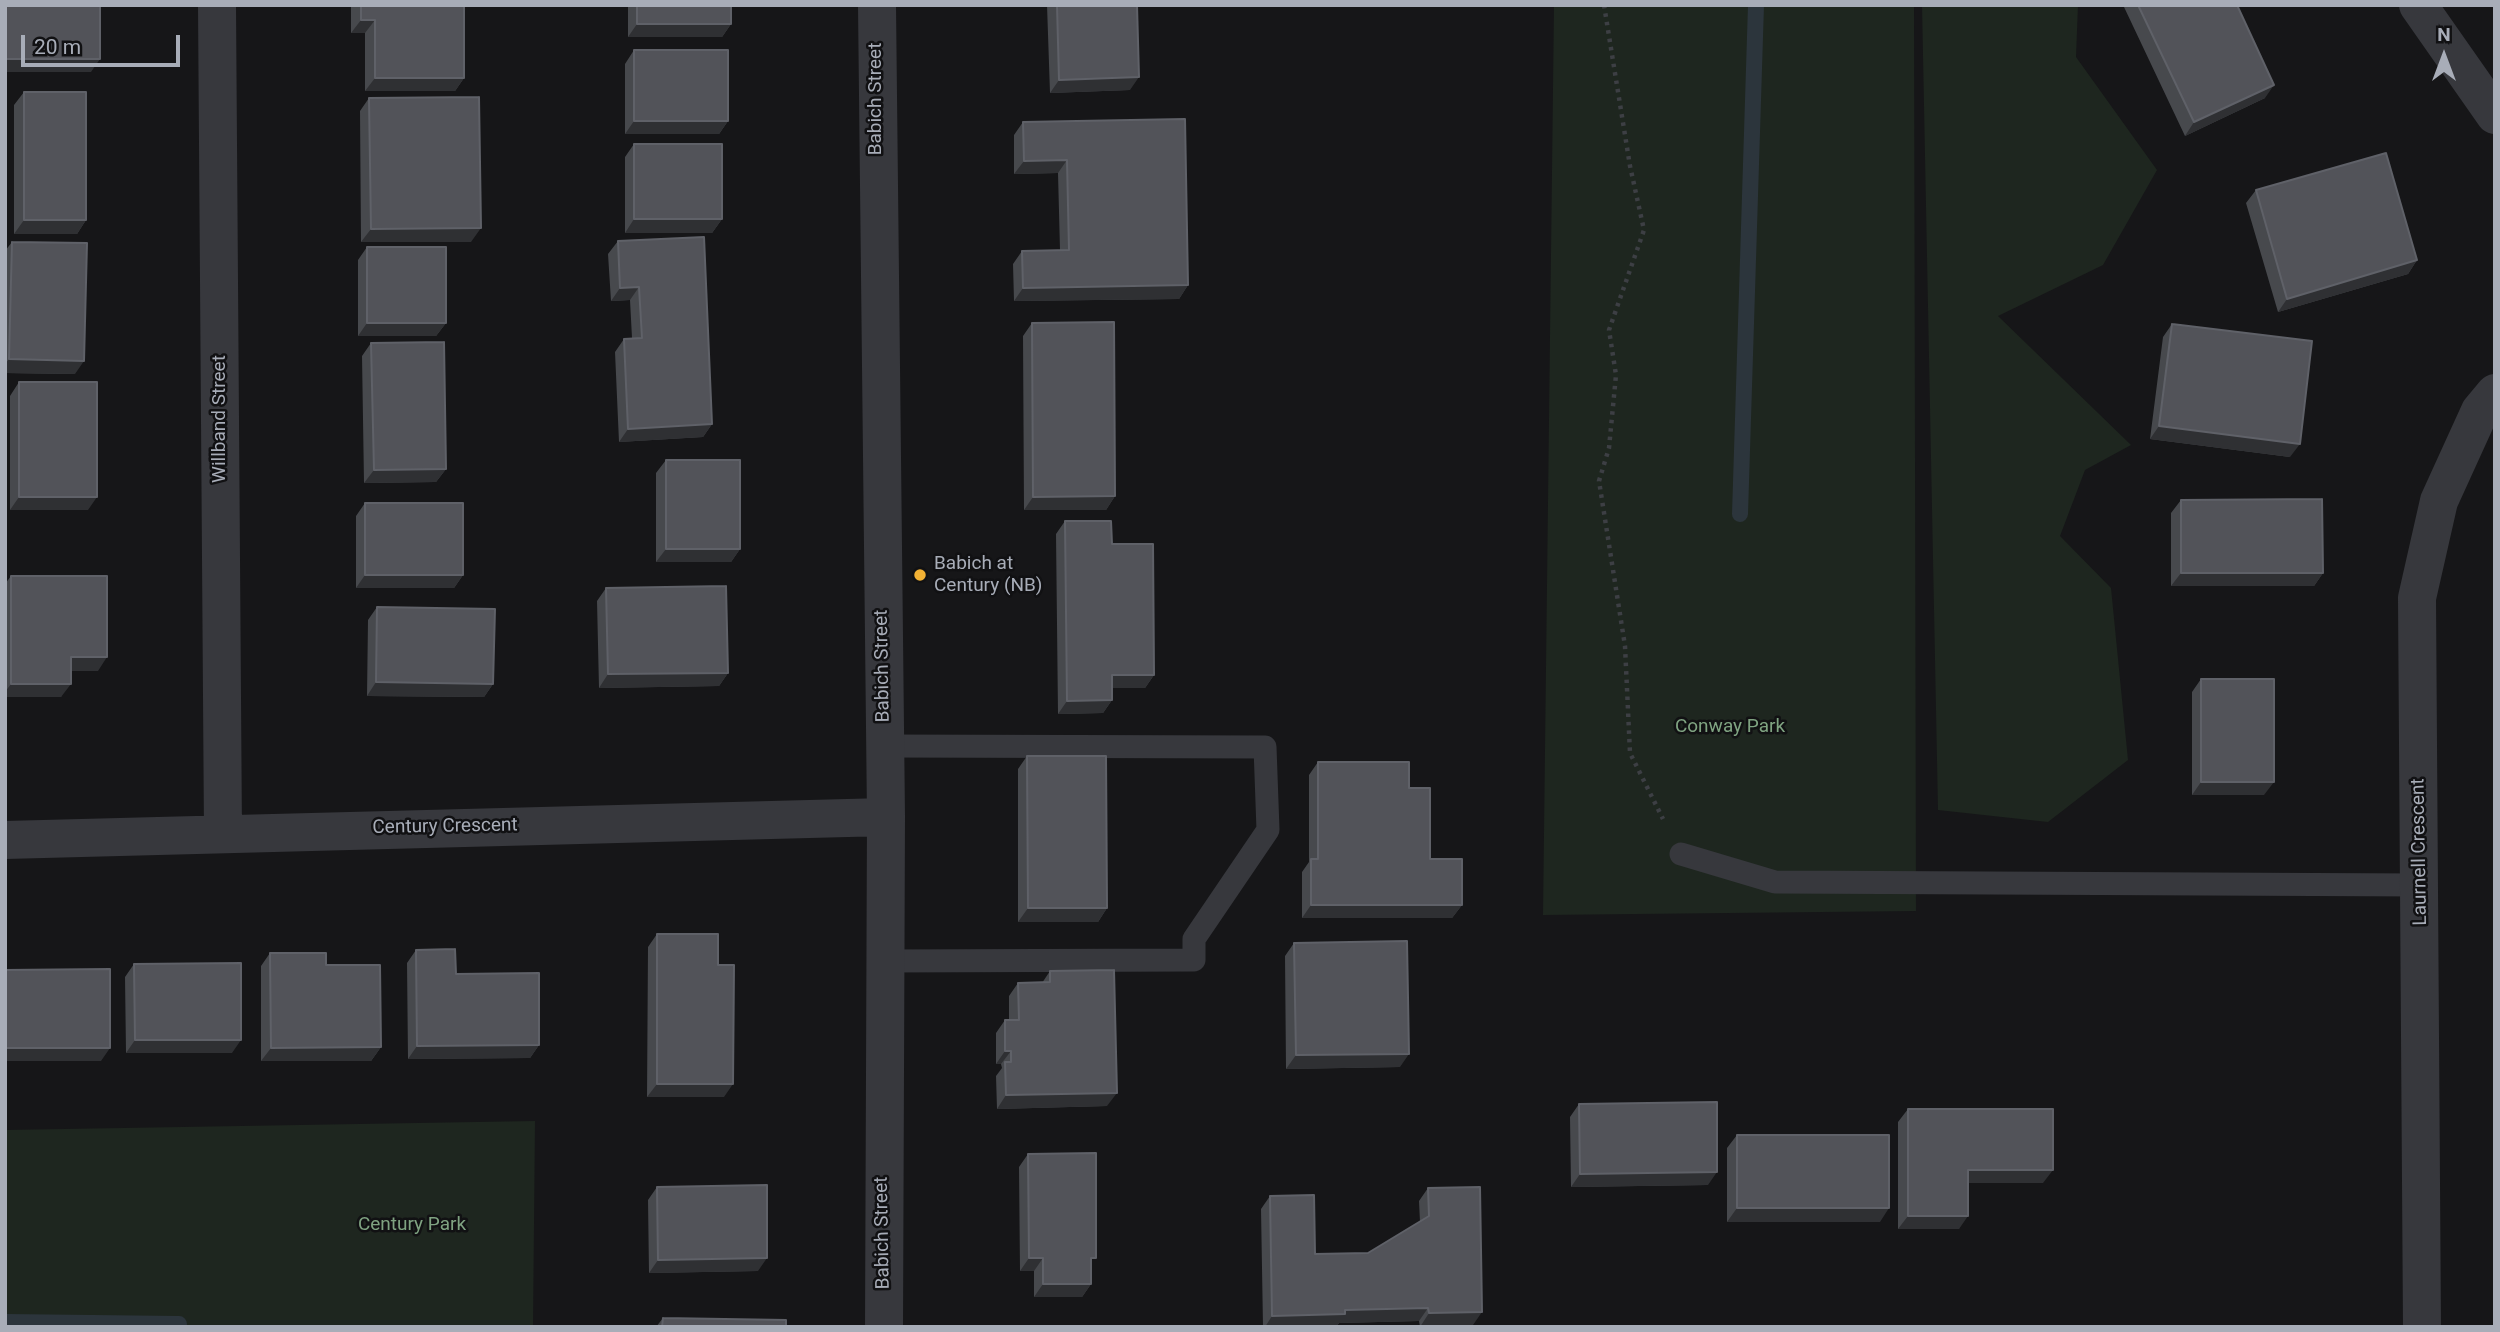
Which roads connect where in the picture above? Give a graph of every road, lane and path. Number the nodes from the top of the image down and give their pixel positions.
1 (217, 5) edge
2 (877, 5) edge
3 (1604, 5) edge
4 (2418, 5) edge
5 (2495, 115) edge
6 (2495, 393) edge
7 (884, 746) junction
8 (886, 817) junction
9 (223, 833) junction
10 (5, 840) edge
11 (1681, 854) joint
12 (2421, 885) junction
13 (884, 961) junction
14 (884, 1327) edge
15 (2422, 1327) edge

1 - 9 street, Willband Street
2 - 7 street, Babich Street
3 - 11 path
4 - 5 street
6 - 12 street, Laurnell Crescent
7 - 8 street, Babich Street
7 - 13 lane
8 - 9 street, Century Crescent
8 - 13 street, Babich Street
9 - 10 street, Century Crescent
11 - 12 lane
12 - 15 street, Laurnell Crescent
13 - 14 street, Babich Street

